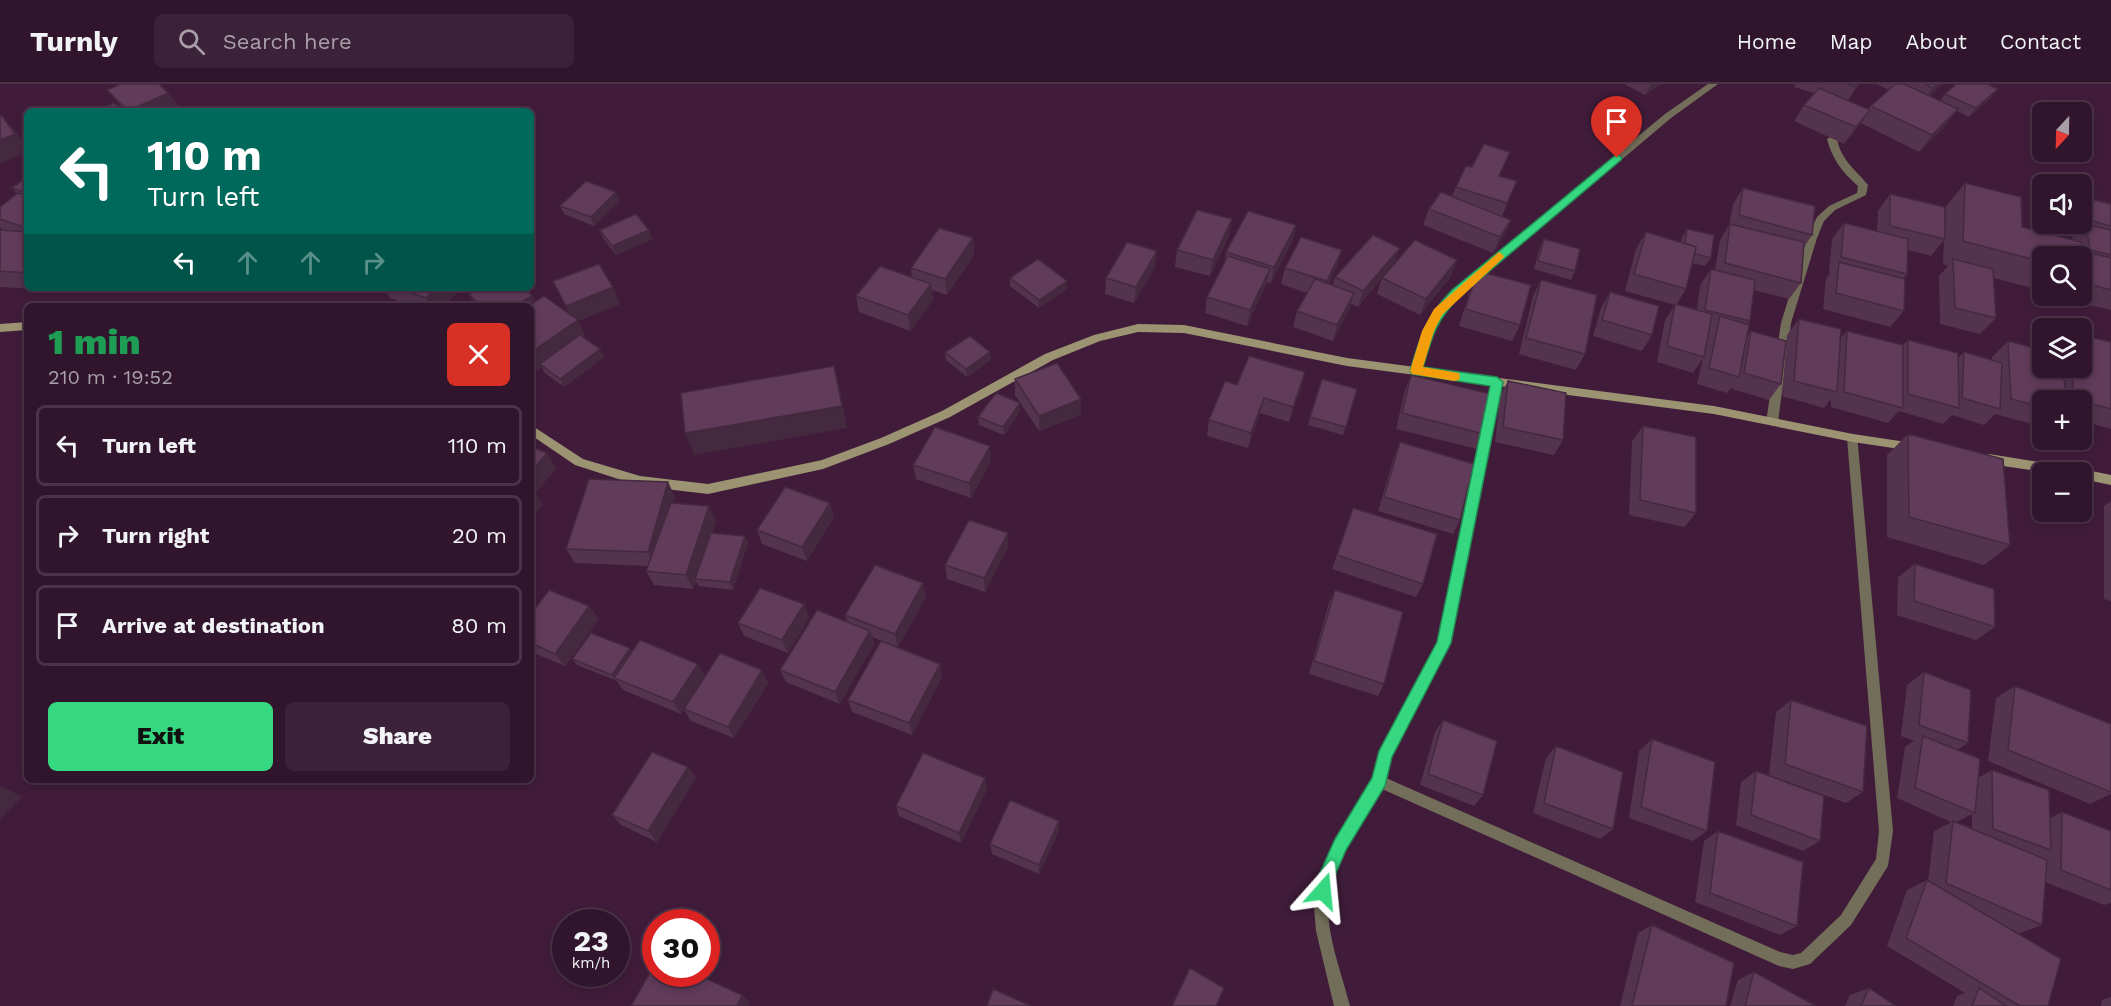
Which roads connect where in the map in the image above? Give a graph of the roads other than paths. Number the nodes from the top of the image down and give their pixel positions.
1 (1714, 84) edge
2 (1832, 139) dead end
3 (24, 326) edge
4 (0, 328) edge
5 (1416, 371) junction
6 (1497, 382) junction
7 (1772, 422) junction
8 (534, 431) edge
9 (1853, 438) junction
10 (1923, 448) edge
11 (1981, 457) edge
12 (2032, 466) edge
13 (2092, 476) edge
14 (2111, 480) edge
15 (1380, 781) junction
16 (1342, 1006) edge

1 - 5 street
2 - 7 street
3 - 4 main road
5 - 6 main road
5 - 8 main road
6 - 7 main road
6 - 15 street
7 - 9 main road
9 - 10 main road
9 - 15 street
11 - 12 main road
13 - 14 main road
15 - 16 street

